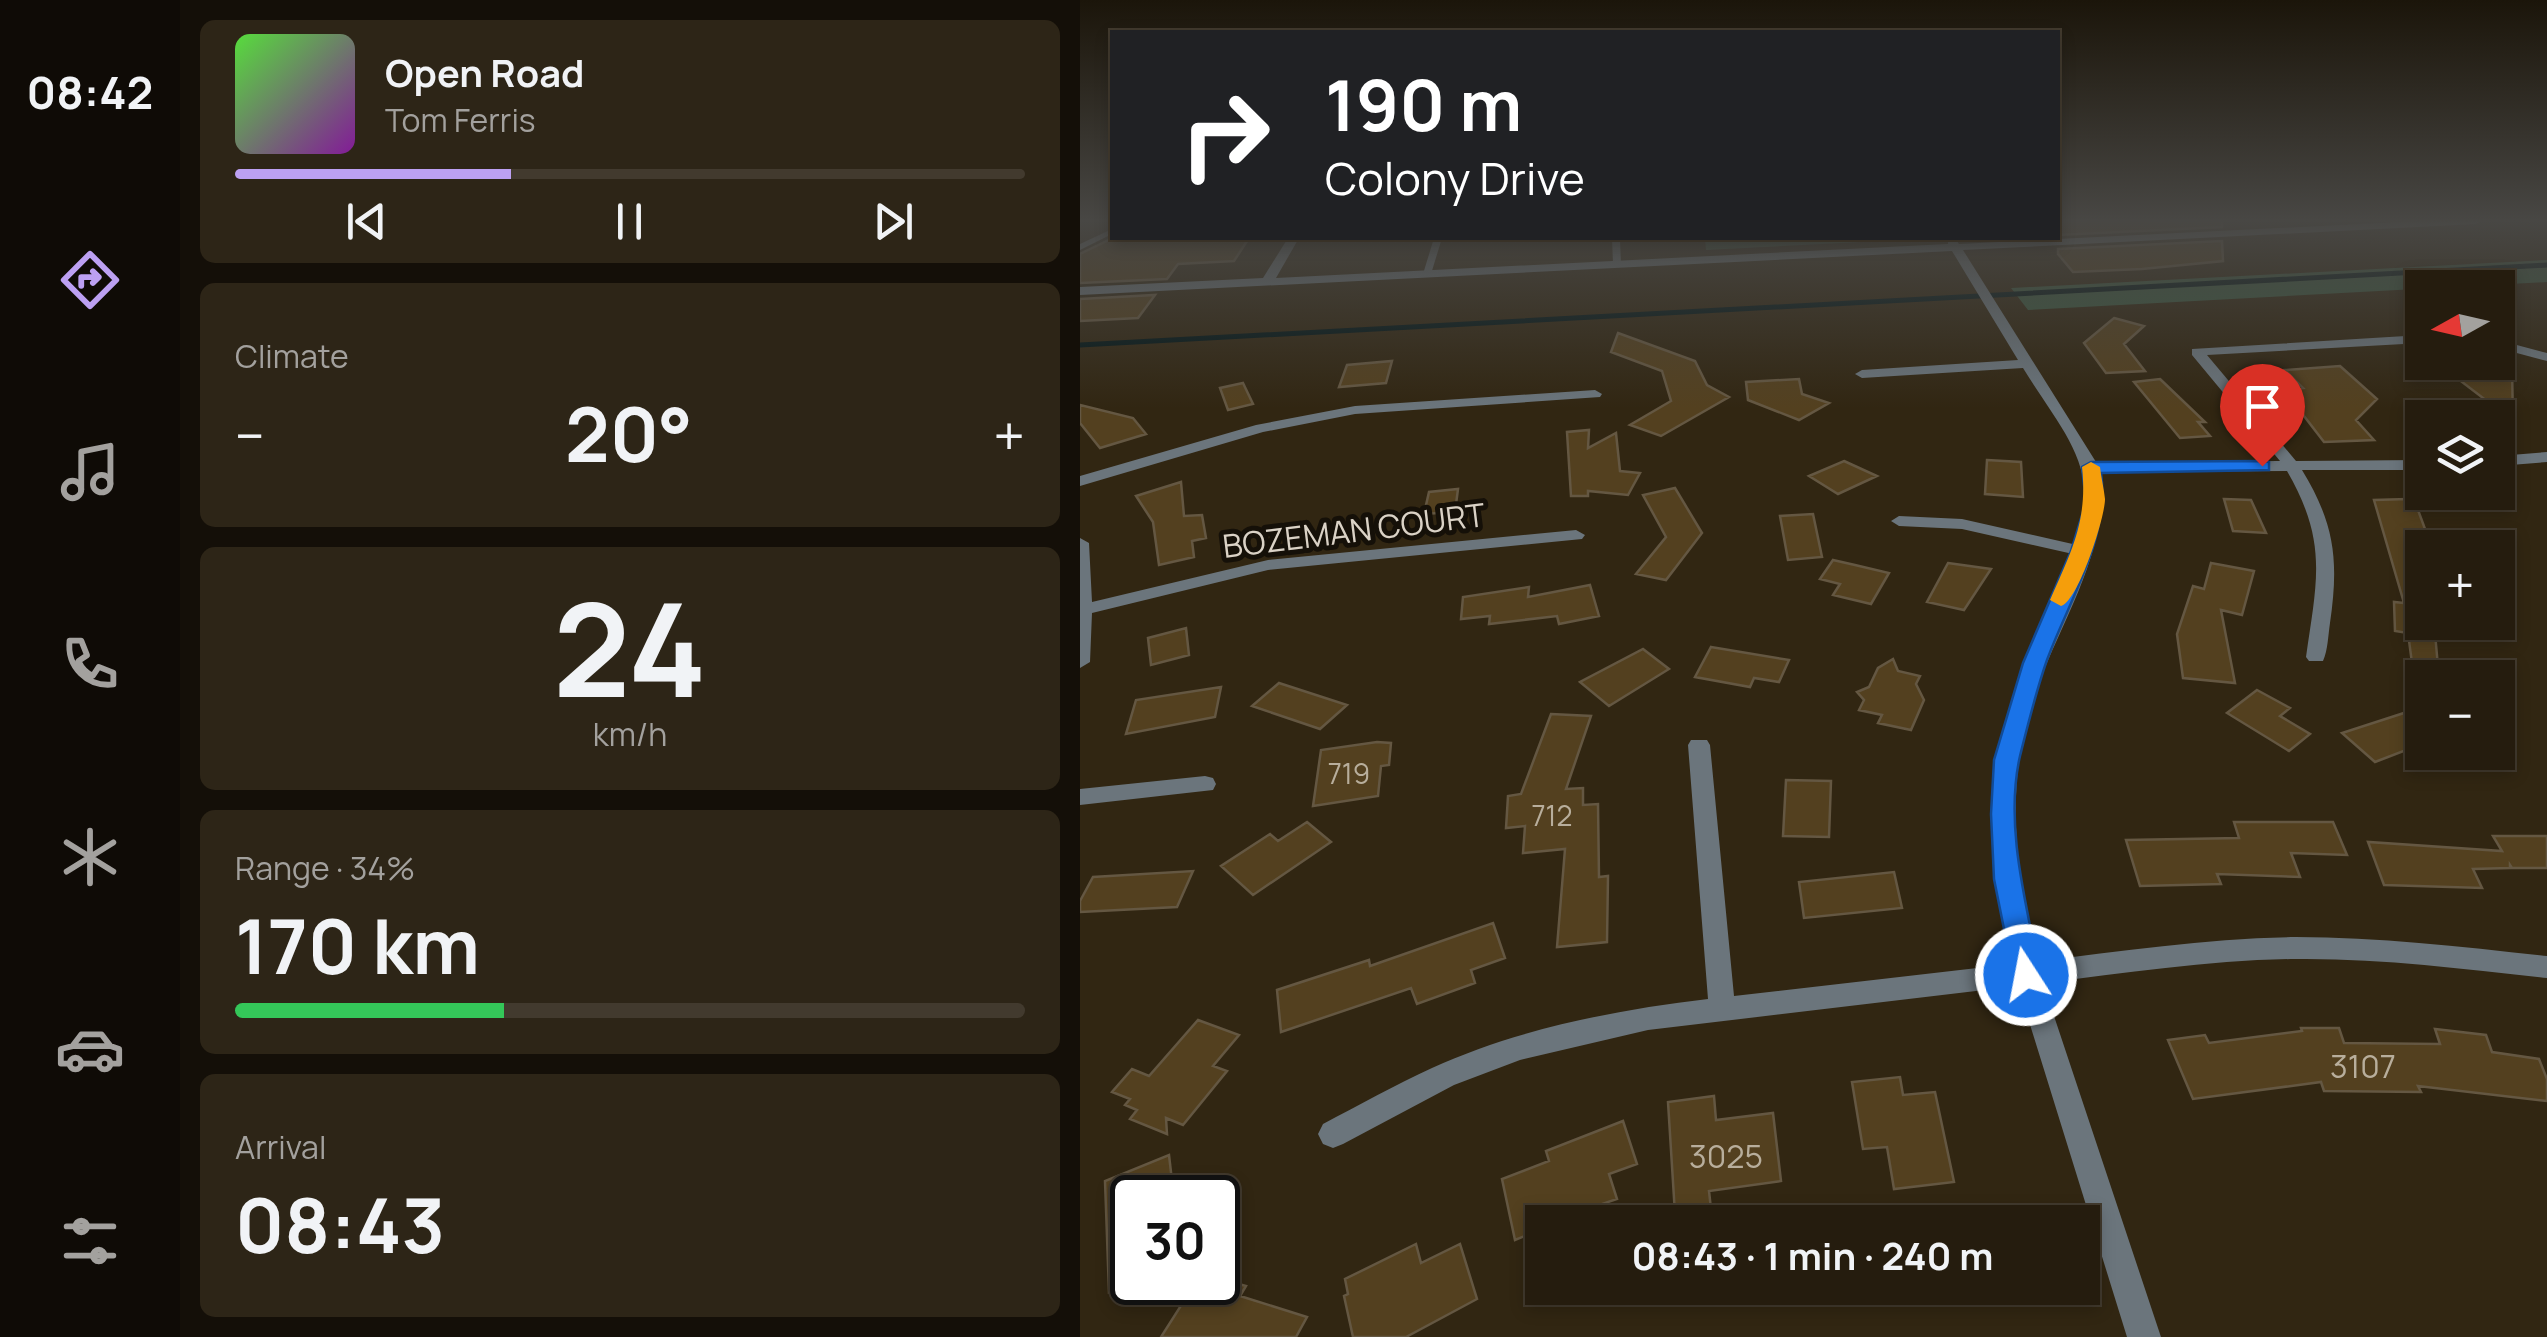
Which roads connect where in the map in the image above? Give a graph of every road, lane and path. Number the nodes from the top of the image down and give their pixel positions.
1 (1238, 283) edge
2 (1978, 283) edge
3 (1080, 291) edge
4 (2532, 335) dead end
5 (2405, 339) edge
6 (2515, 348) edge
7 (2524, 350) junction
8 (2547, 357) edge
9 (2028, 364) junction
10 (1862, 374) dead end
11 (1594, 394) dead end
12 (2547, 457) edge
13 (2515, 460) edge
14 (2405, 465) edge
15 (2290, 466) junction
16 (2091, 467) junction
17 (1080, 481) edge
18 (1900, 521) dead end
19 (1576, 535) dead end
20 (1080, 543) edge
21 (2082, 551) junction
22 (1083, 610) junction
23 (2316, 657) dead end
24 (1080, 662) edge
25 (1699, 745) dead end
26 (1206, 784) dead end
27 (1080, 797) edge
28 (2547, 967) edge
29 (2026, 975) junction
30 (1722, 1009) junction
31 (1334, 1134) dead end
32 (2144, 1337) edge

1 - 3 street
2 - 9 street
4 - 7 street
5 - 15 street
6 - 7 street
7 - 8 street
9 - 10 street
9 - 16 street
11 - 17 street
12 - 13 street
14 - 15 street
15 - 16 street
15 - 23 street
16 - 21 street
18 - 21 street
19 - 22 street, BOZEMAN COURT
20 - 22 street
21 - 29 street
22 - 24 street
25 - 30 street
26 - 27 street
28 - 29 street
29 - 30 street
29 - 32 street
30 - 31 street

